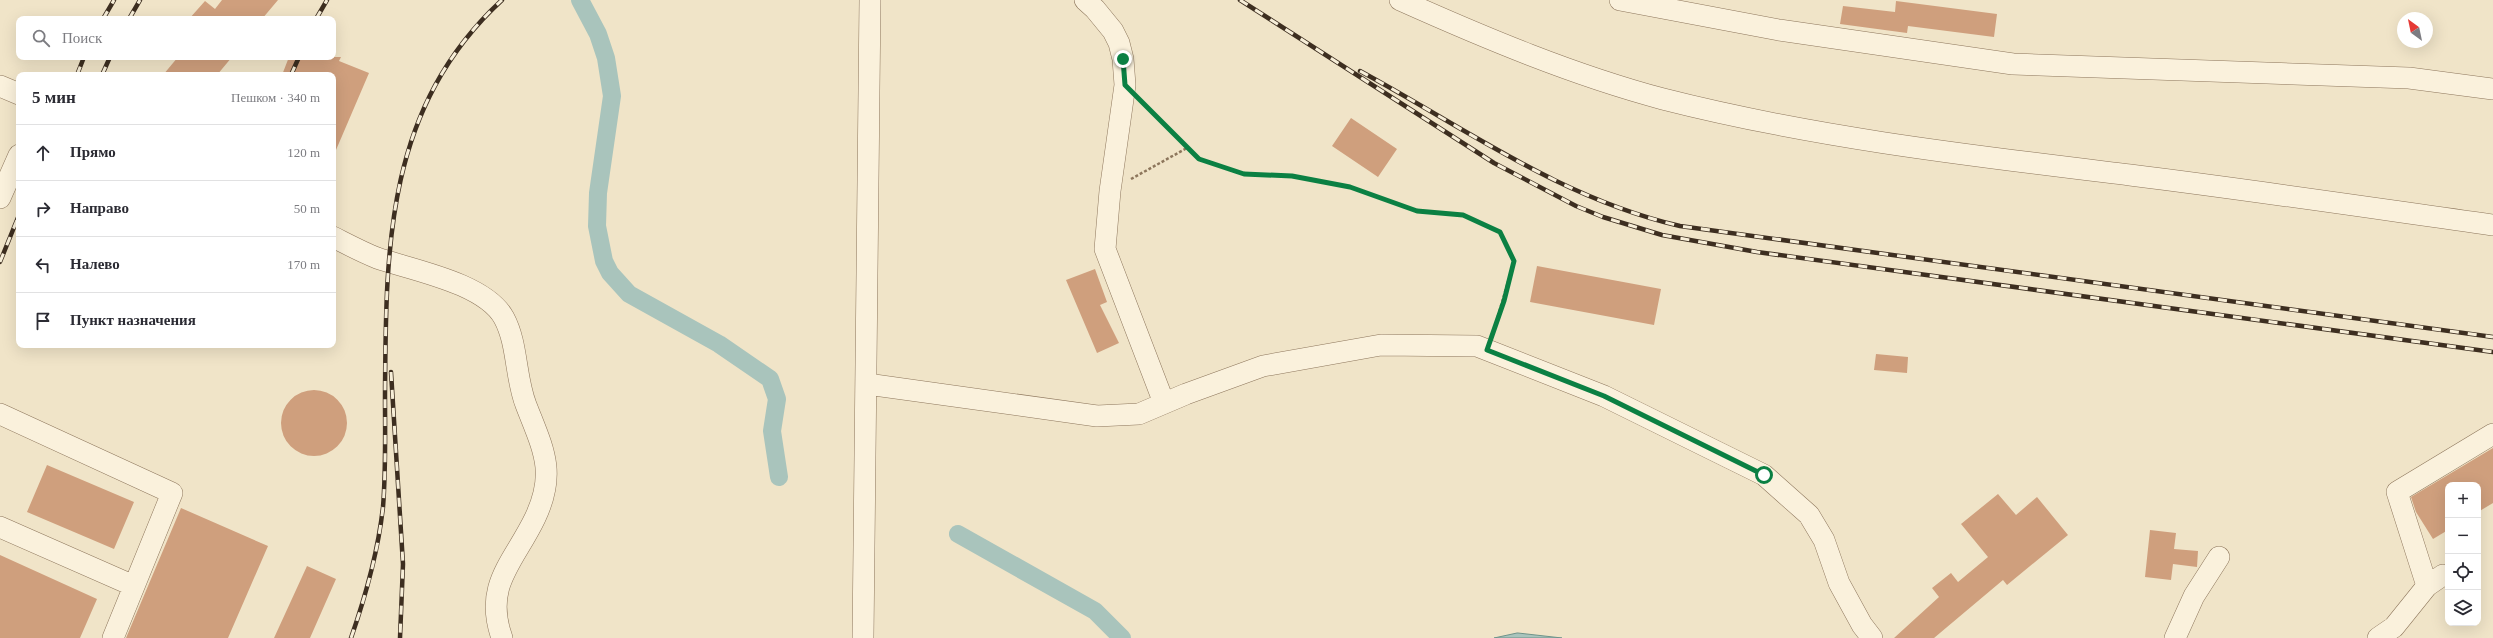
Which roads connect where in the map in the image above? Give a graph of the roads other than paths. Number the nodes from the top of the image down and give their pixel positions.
1 (870, 0) edge
2 (1085, 0) edge
3 (1400, 0) edge
4 (1620, 0) edge
5 (0, 86) edge
6 (2493, 89) edge
7 (16, 93) edge
8 (16, 162) edge
9 (0, 198) edge
10 (2493, 225) edge
11 (336, 238) edge
12 (867, 384) junction
13 (1164, 403) junction
14 (0, 414) edge
15 (2493, 434) edge
16 (0, 527) edge
17 (2219, 557) dead end
18 (134, 586) junction
19 (113, 638) edge
20 (502, 638) edge
21 (863, 638) edge
22 (1872, 638) edge
23 (2175, 638) edge
24 (2378, 638) edge

1 - 12 street
2 - 13 street
3 - 10 street
4 - 6 street
5 - 7 street
8 - 9 street
11 - 20 street
12 - 13 street
12 - 21 street
13 - 22 street
14 - 18 street
15 - 24 street
16 - 18 street
17 - 23 street
18 - 19 street

